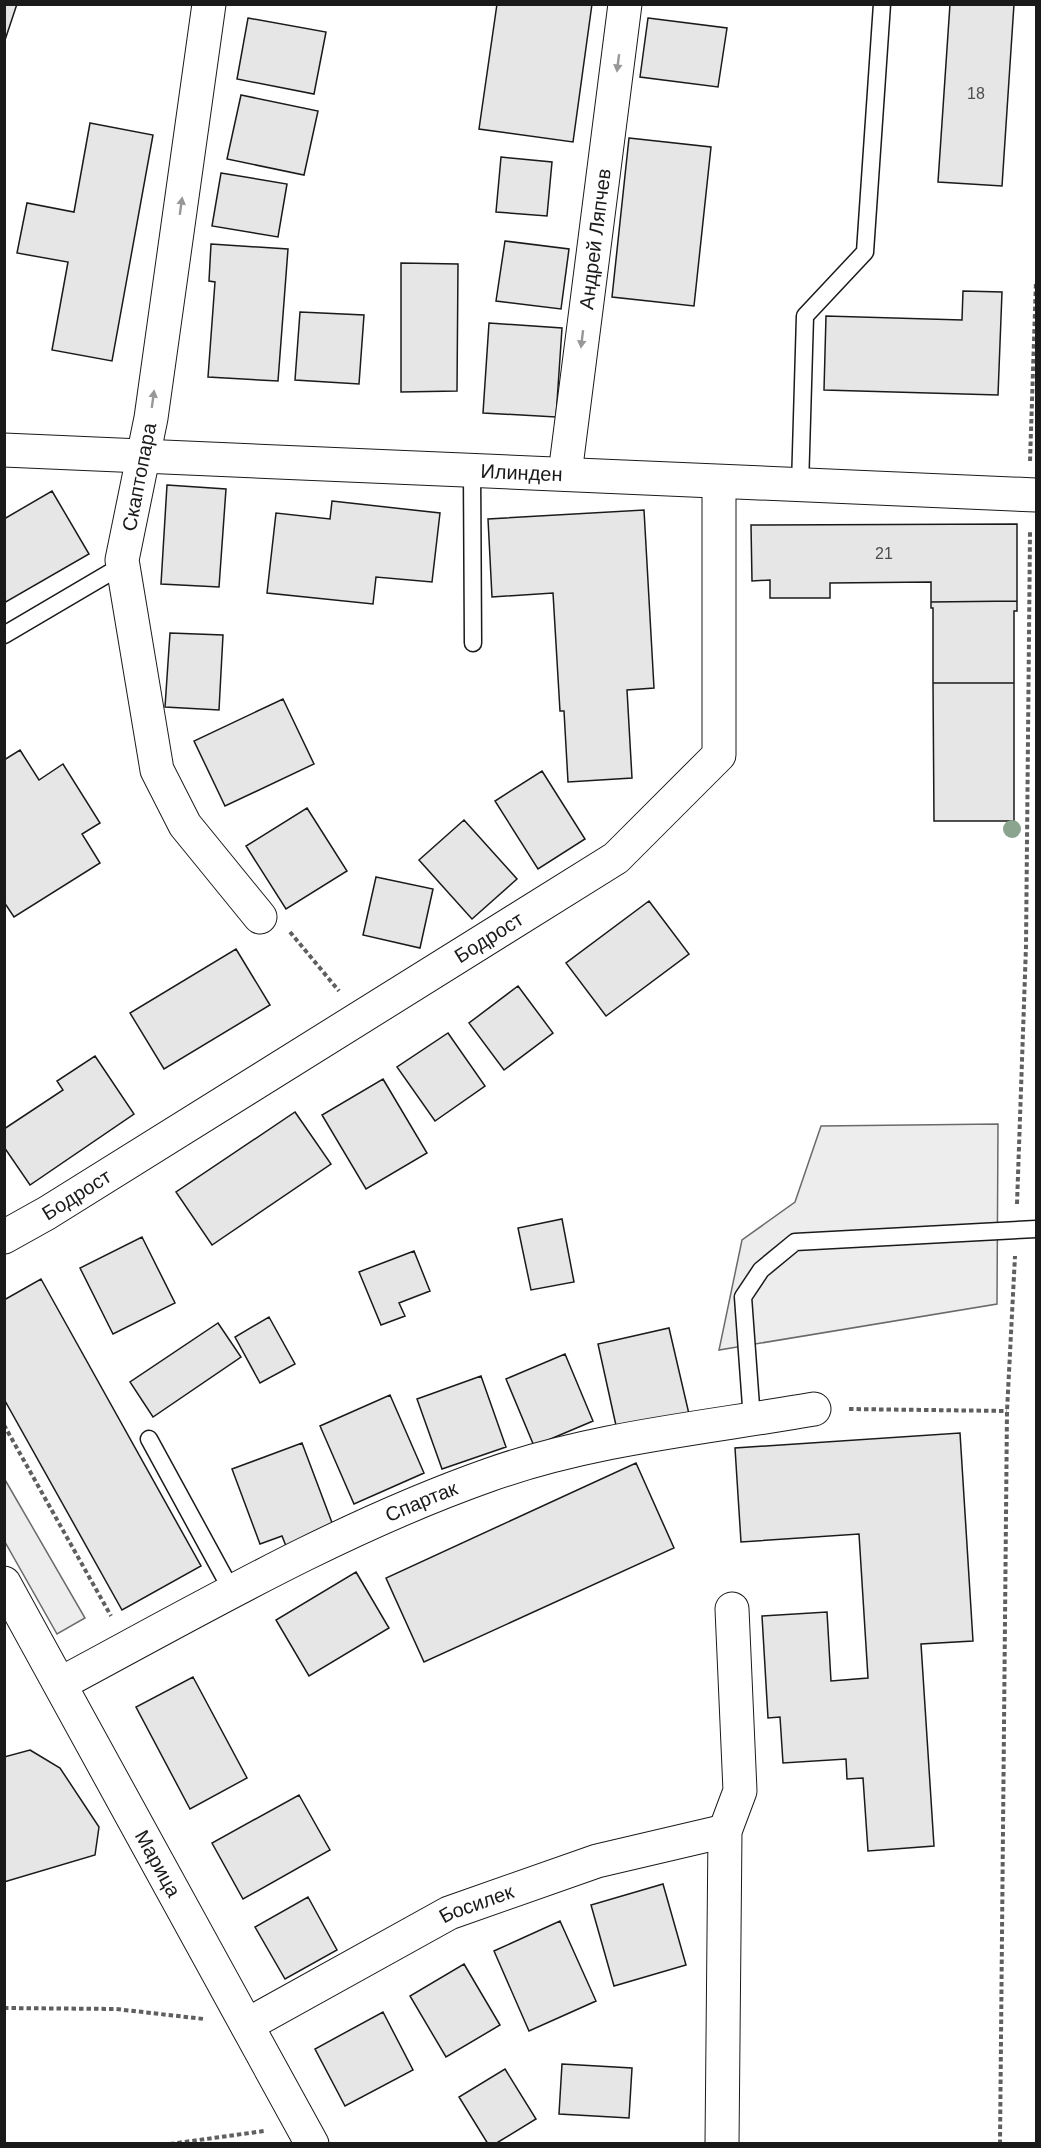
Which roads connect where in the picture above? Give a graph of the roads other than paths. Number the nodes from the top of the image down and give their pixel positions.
1 (209, 4) edge
2 (625, 4) edge
3 (882, 4) edge
4 (4, 450) edge
5 (144, 457) junction
6 (472, 470) junction
7 (566, 474) junction
8 (719, 482) junction
9 (1033, 482) edge
10 (800, 486) junction
11 (123, 565) junction
12 (4, 635) edge
13 (473, 643) dead end
14 (272, 920) road end
15 (1036, 1229) edge
16 (4, 1237) edge
17 (814, 1409) road end
18 (752, 1419) junction
19 (149, 1439) dead end
20 (4, 1583) edge
21 (233, 1593) junction
22 (732, 1609) dead end
23 (60, 1684) junction
24 (725, 1831) junction
25 (247, 2025) junction
26 (307, 2135) edge
27 (722, 2144) edge

5 -> 1 street, Скаптопара
2 -> 7 street, Андрей Ляпчев
3 - 10 lane
4 - 5 street, Илинден
5 - 6 street, Илинден
5 - 11 street, Скаптопара
6 - 7 street, Илинден
6 - 13 lane
7 - 8 street, Илинден
8 - 10 street, Илинден
8 - 16 street, Бодрост
9 - 10 street, Илинден
11 - 12 lane
11 - 14 street, Скаптопара
15 - 18 lane
17 - 18 street, Спартак
18 - 21 street, Спартак
19 - 21 lane
20 - 23 street, Марица
21 - 23 street, Спартак
22 - 24 street
23 - 25 street, Марица
24 - 25 street, Босилек
24 - 27 street
25 - 26 street, Марица

